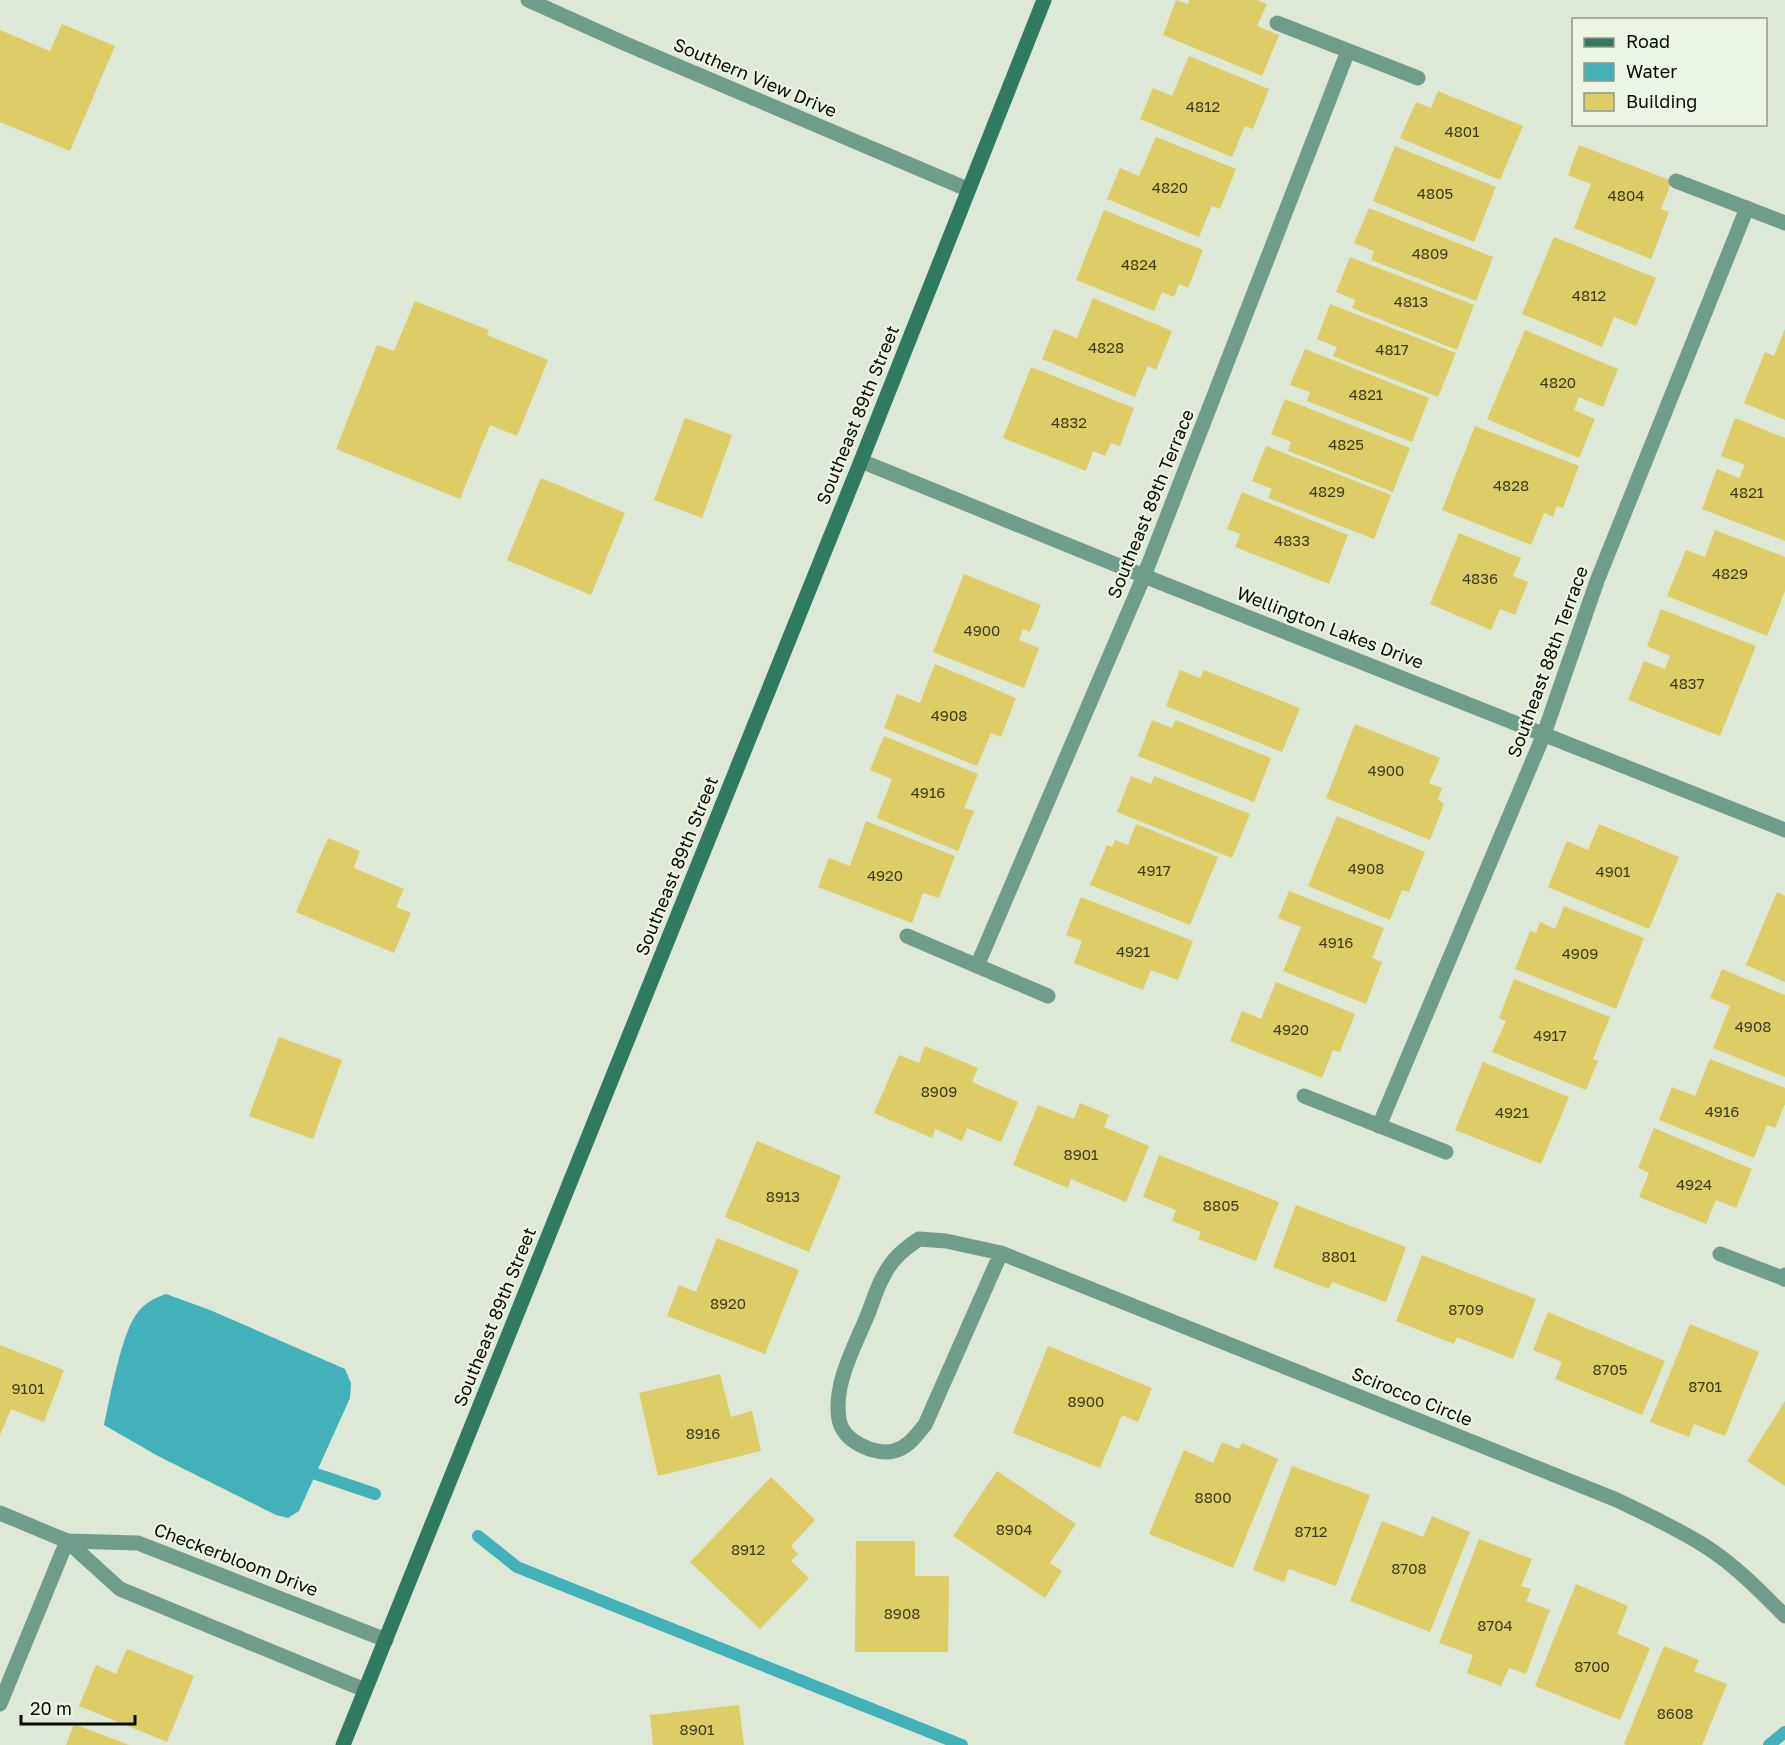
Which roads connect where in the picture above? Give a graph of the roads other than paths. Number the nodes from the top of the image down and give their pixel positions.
1 (528, 0) edge
2 (1044, 0) edge
3 (1277, 23) dead end
4 (1348, 51) junction
5 (1418, 78) dead end
6 (1676, 181) dead end
7 (967, 189) junction
8 (1747, 208) junction
9 (1785, 223) edge
10 (861, 461) junction
11 (1144, 576) junction
12 (1544, 734) junction
13 (1785, 830) edge
14 (907, 936) dead end
15 (977, 966) junction
16 (1048, 996) dead end
17 (1304, 1096) dead end
18 (1379, 1126) junction
19 (1446, 1152) dead end
20 (1001, 1253) junction
21 (1720, 1254) dead end
22 (1785, 1278) edge
23 (0, 1513) edge
24 (67, 1542) junction
25 (1785, 1616) edge
26 (386, 1640) junction
27 (365, 1690) junction
28 (0, 1704) edge
29 (343, 1745) edge

1 - 7 street, Southern View Drive
2 - 7 street, Southeast 89th Street
3 - 4 street
4 - 5 street
4 - 11 street, Southeast 89th Terrace
6 - 8 street
7 - 10 street, Southeast 89th Street
8 - 9 street
8 - 12 street, Southeast 88th Terrace
10 - 11 street, Wellington Lakes Drive
10 - 26 street, Southeast 89th Street
11 - 12 street, Wellington Lakes Drive
11 - 15 street, Southeast 89th Terrace
12 - 13 street, Wellington Lakes Drive
12 - 18 street, Southeast 88th Terrace
14 - 15 street
15 - 16 street
17 - 18 street
18 - 19 street
20 - 20 street, Scirocco Circle
20 - 25 street, Scirocco Circle
21 - 22 street
23 - 24 street, Checkerbloom Drive
24 - 26 street, Checkerbloom Drive
24 - 27 street, Checkerbloom Drive
24 - 28 street
26 - 27 street, Southeast 89th Street
27 - 29 street, Southeast 89th Street

